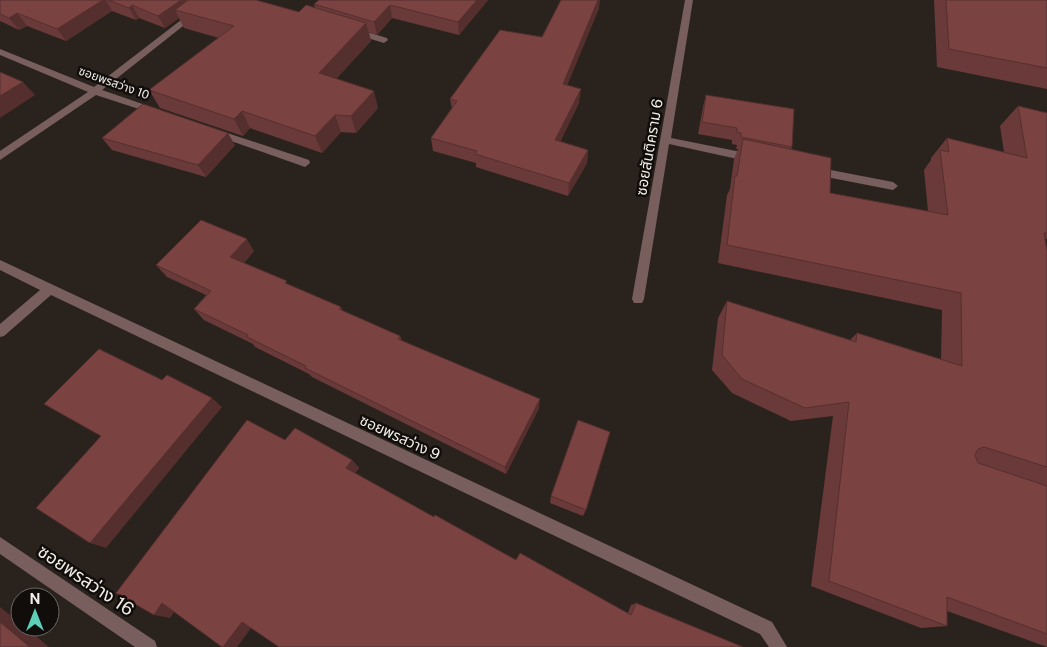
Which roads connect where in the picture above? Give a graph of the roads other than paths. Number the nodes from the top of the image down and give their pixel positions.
1 (212, 0) edge
2 (689, 0) edge
3 (347, 29) edge
4 (384, 40) dead end
5 (0, 52) edge
6 (94, 91) junction
7 (168, 116) edge
8 (204, 129) edge
9 (665, 140) junction
10 (0, 156) edge
11 (760, 160) edge
12 (305, 163) dead end
13 (808, 169) edge
14 (893, 186) dead end
15 (0, 265) edge
16 (49, 289) junction
17 (638, 299) dead end
18 (0, 332) edge
19 (0, 545) edge
20 (149, 647) edge
21 (779, 647) edge

1 - 6 street
2 - 9 street, ซอยสันติคราม 6
3 - 4 street
5 - 6 street, ซอยพรสว่าง 10
6 - 7 street, ซอยพรสว่าง 10
6 - 10 street
8 - 12 street
9 - 11 street
9 - 17 street, ซอยสันติคราม 6
13 - 14 street
15 - 16 street, ซอยพรสว่าง 9
16 - 18 street
16 - 21 street, ซอยพรสว่าง 9
19 - 20 street, ซอยพรสว่าง 16

